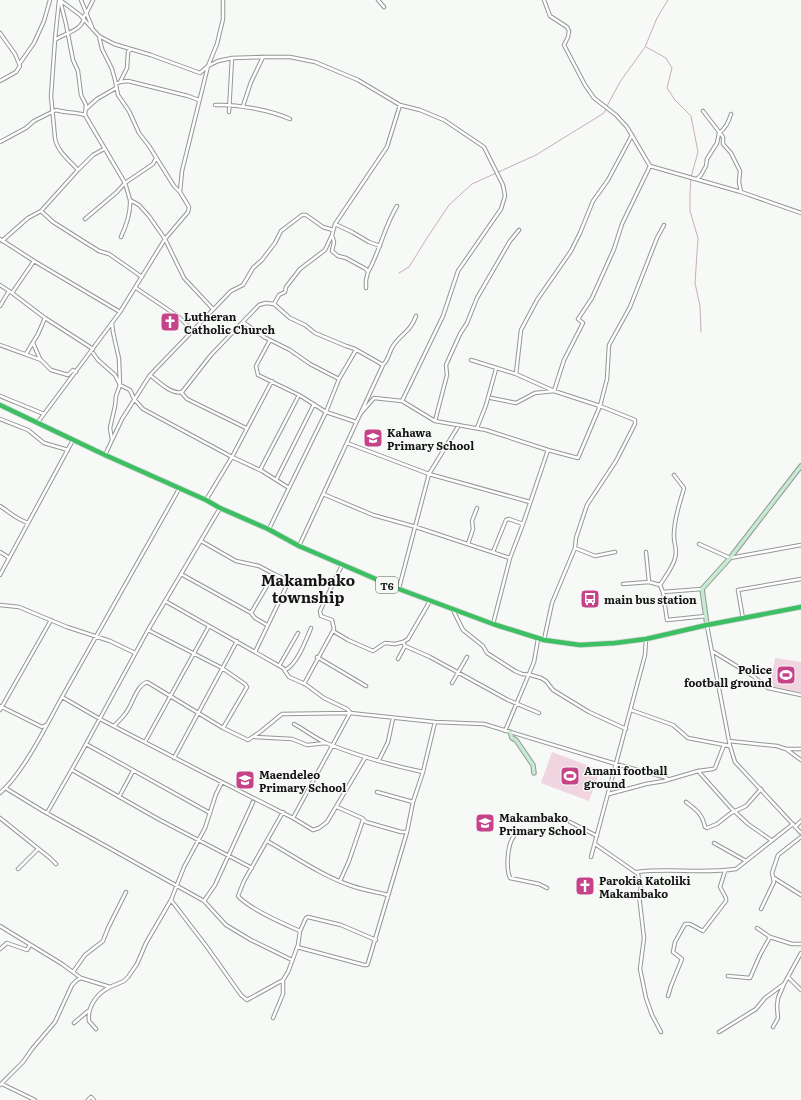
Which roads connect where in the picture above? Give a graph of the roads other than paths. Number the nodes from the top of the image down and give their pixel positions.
1 (50, 0) edge
2 (60, 0) edge
3 (81, 0) edge
4 (93, 0) edge
5 (223, 0) edge
6 (378, 0) edge
7 (544, 0) edge
8 (384, 7) dead end
9 (86, 14) junction
10 (84, 19) junction
11 (93, 29) junction
12 (0, 33) edge
13 (68, 33) junction
14 (99, 36) junction
15 (54, 40) junction
16 (130, 50) junction
17 (263, 56) junction
18 (232, 58) junction
19 (20, 63) junction
20 (208, 66) junction
21 (0, 81) edge
22 (120, 82) junction
23 (116, 84) junction
24 (116, 88) junction
25 (199, 100) junction
26 (215, 105) dead end
27 (229, 105) junction
28 (400, 105) junction
29 (243, 106) junction
30 (86, 110) junction
31 (52, 111) junction
32 (703, 111) dead end
33 (229, 112) dead end
34 (731, 114) dead end
35 (85, 115) junction
36 (290, 119) dead end
37 (719, 133) junction
38 (632, 134) junction
39 (0, 142) edge
40 (104, 149) junction
41 (156, 158) junction
42 (650, 166) junction
43 (78, 170) junction
44 (697, 179) junction
45 (124, 183) junction
46 (180, 192) junction
47 (741, 192) junction
48 (130, 200) junction
49 (397, 206) dead end
50 (41, 211) junction
51 (801, 213) edge
52 (85, 219) dead end
53 (334, 224) junction
54 (664, 225) dead end
55 (333, 230) junction
56 (519, 230) dead end
57 (332, 235) junction
58 (121, 238) dead end
59 (165, 239) junction
60 (1, 240) edge
61 (380, 246) junction
62 (34, 261) junction
63 (368, 272) junction
64 (142, 276) junction
65 (0, 285) edge
66 (136, 288) junction
67 (366, 288) dead end
68 (9, 291) junction
69 (12, 293) junction
70 (274, 304) junction
71 (0, 306) edge
72 (213, 309) junction
73 (120, 312) junction
74 (416, 316) dead end
75 (45, 318) junction
76 (243, 322) junction
77 (112, 323) junction
78 (193, 331) junction
79 (270, 340) junction
80 (33, 343) junction
81 (0, 345) edge
82 (93, 349) junction
83 (356, 350) junction
84 (94, 353) dead end
85 (26, 354) junction
86 (40, 360) junction
87 (471, 360) dead end
88 (383, 365) junction
89 (496, 369) junction
90 (76, 372) junction
91 (516, 374) junction
92 (150, 375) junction
93 (339, 379) junction
94 (272, 382) junction
95 (120, 384) junction
96 (554, 391) junction
97 (180, 392) junction
98 (298, 394) junction
99 (0, 396) edge
100 (491, 398) dead end
101 (134, 399) junction
102 (402, 401) junction
103 (314, 404) junction
104 (0, 405) edge
105 (600, 406) junction
106 (326, 412) junction
107 (361, 413) junction
108 (44, 414) junction
109 (0, 419) edge
110 (435, 421) junction
111 (38, 422) junction
112 (356, 422) junction
113 (459, 425) junction
114 (246, 428) junction
115 (477, 428) junction
116 (74, 440) junction
117 (112, 440) junction
118 (347, 443) junction
119 (68, 450) junction
120 (548, 450) junction
121 (105, 455) junction
122 (232, 457) junction
123 (801, 466) edge
124 (260, 470) junction
125 (429, 474) junction
126 (674, 475) dead end
127 (276, 480) junction
128 (289, 488) junction
129 (179, 489) junction
130 (323, 494) junction
131 (206, 500) junction
132 (530, 502) junction
133 (0, 506) edge
134 (220, 508) junction
135 (477, 508) dead end
136 (28, 523) junction
137 (523, 524) junction
138 (416, 527) junction
139 (268, 529) junction
140 (201, 541) junction
141 (468, 544) junction
142 (699, 544) dead end
143 (801, 545) edge
144 (299, 546) junction
145 (575, 548) junction
146 (0, 552) edge
147 (492, 552) junction
148 (615, 552) dead end
149 (646, 552) dead end
150 (9, 558) junction
151 (510, 558) junction
152 (730, 558) junction
153 (342, 565) junction
154 (181, 574) junction
155 (274, 574) junction
156 (0, 575) edge
157 (801, 579) edge
158 (649, 582) junction
159 (623, 584) dead end
160 (660, 585) junction
161 (399, 590) junction
162 (702, 590) junction
163 (663, 592) junction
164 (165, 601) junction
165 (430, 601) junction
166 (0, 605) edge
167 (801, 607) edge
168 (453, 610) junction
169 (251, 614) junction
170 (706, 616) junction
171 (743, 619) junction
172 (50, 620) junction
173 (492, 624) junction
174 (267, 625) junction
175 (707, 625) junction
176 (209, 626) junction
177 (311, 628) dead end
178 (148, 630) junction
179 (333, 631) junction
180 (298, 633) dead end
181 (95, 637) junction
182 (646, 638) junction
183 (541, 639) junction
184 (237, 641) junction
185 (403, 642) junction
186 (405, 646) junction
187 (712, 651) junction
188 (255, 652) junction
189 (135, 653) junction
190 (194, 653) junction
191 (317, 657) junction
192 (467, 657) dead end
193 (398, 659) dead end
194 (279, 666) junction
195 (222, 668) junction
196 (285, 670) junction
197 (458, 673) junction
198 (530, 675) junction
199 (452, 683) dead end
200 (304, 684) junction
201 (366, 686) dead end
202 (801, 695) edge
203 (170, 696) junction
204 (62, 697) junction
205 (517, 704) junction
206 (0, 708) edge
207 (631, 710) junction
208 (198, 712) junction
209 (350, 713) junction
210 (539, 713) dead end
211 (394, 718) junction
212 (100, 719) junction
213 (435, 722) junction
214 (294, 724) dead end
215 (47, 725) junction
216 (114, 726) junction
217 (223, 728) junction
218 (626, 729) junction
219 (505, 731) junction
220 (510, 732) junction
221 (253, 737) junction
222 (729, 741) junction
223 (145, 742) junction
224 (326, 743) junction
225 (86, 744) junction
226 (334, 745) junction
227 (724, 746) junction
228 (730, 746) junction
229 (786, 749) junction
230 (801, 750) edge
231 (174, 758) junction
232 (365, 758) junction
233 (380, 760) junction
234 (801, 760) edge
235 (616, 764) junction
236 (72, 770) junction
237 (133, 771) junction
238 (698, 771) junction
239 (423, 772) junction
240 (534, 773) dead end
241 (668, 779) junction
242 (222, 782) junction
243 (6, 788) junction
244 (761, 789) junction
245 (377, 792) dead end
246 (0, 793) edge
247 (609, 794) junction
248 (119, 797) junction
249 (253, 802) dead end
250 (413, 802) junction
251 (686, 802) dead end
252 (337, 807) junction
253 (735, 811) junction
254 (283, 812) junction
255 (47, 813) junction
256 (210, 813) junction
257 (0, 818) edge
258 (293, 818) junction
259 (363, 820) junction
260 (801, 821) edge
261 (570, 822) dead end
262 (793, 824) junction
263 (796, 827) junction
264 (407, 832) junction
265 (801, 833) edge
266 (514, 836) dead end
267 (597, 836) junction
268 (801, 837) edge
269 (771, 840) junction
270 (198, 841) junction
271 (267, 841) junction
272 (714, 843) dead end
273 (595, 844) junction
274 (38, 849) junction
275 (228, 855) junction
276 (591, 858) dead end
277 (746, 862) junction
278 (56, 864) dead end
279 (252, 868) junction
280 (18, 869) dead end
281 (725, 871) junction
282 (636, 872) junction
283 (774, 878) junction
284 (340, 880) junction
285 (177, 886) junction
286 (547, 888) dead end
287 (126, 892) dead end
288 (388, 895) junction
289 (801, 895) edge
290 (171, 900) junction
291 (204, 901) junction
292 (761, 909) dead end
293 (0, 926) edge
294 (757, 928) dead end
295 (300, 931) junction
296 (770, 938) junction
297 (376, 940) junction
298 (801, 944) edge
299 (30, 945) junction
300 (297, 947) junction
301 (0, 949) edge
302 (801, 953) edge
303 (292, 960) junction
304 (73, 972) junction
305 (728, 976) dead end
306 (788, 977) junction
307 (81, 978) junction
308 (283, 980) junction
309 (784, 984) junction
310 (110, 987) junction
311 (801, 990) edge
312 (668, 996) dead end
313 (90, 1009) junction
314 (273, 1018) dead end
315 (74, 1023) dead end
316 (773, 1027) dead end
317 (96, 1029) dead end
318 (661, 1032) dead end
319 (719, 1032) dead end
320 (1, 1084) edge
321 (35, 1100) edge
322 (88, 1100) edge
323 (94, 1100) edge

1 - 19 street
2 - 10 street
2 - 13 street
2 - 15 street
3 - 9 street
4 - 9 street
5 - 20 street
6 - 8 street
7 - 38 street
9 - 10 street
9 - 11 street
10 - 11 street
10 - 13 street
11 - 14 street
12 - 19 street
13 - 15 street
13 - 30 street
14 - 16 street
14 - 23 street
15 - 31 street
16 - 20 street
16 - 22 street
17 - 18 street
17 - 28 street
17 - 29 street
18 - 20 street
18 - 27 street
19 - 21 street
20 - 25 street
22 - 23 street
22 - 25 street
23 - 24 street
24 - 30 street
24 - 41 street
25 - 46 street
26 - 27 street
27 - 29 street
27 - 33 street
28 - 53 street
28 - 102 street
29 - 36 street
30 - 35 street
31 - 35 street
31 - 39 street
31 - 43 street
32 - 37 street
34 - 37 street
35 - 40 street
37 - 44 street
37 - 47 street
38 - 42 street
38 - 91 street
40 - 43 street
40 - 45 street
41 - 45 street
41 - 46 street
42 - 44 street
42 - 96 street
43 - 50 street
44 - 47 street
45 - 48 street
45 - 52 street
46 - 59 street
47 - 51 street
48 - 58 street
48 - 59 street
49 - 61 street
50 - 60 street
50 - 64 street
53 - 55 street
53 - 61 street
54 - 105 street
55 - 57 street
55 - 72 street
56 - 110 street
57 - 63 street
57 - 70 street
59 - 64 street
59 - 72 street
60 - 62 street
61 - 63 street
62 - 69 street
62 - 73 street
63 - 67 street
64 - 66 street
65 - 68 street
66 - 73 street
66 - 78 street
68 - 69 street
68 - 71 street
69 - 75 street
70 - 76 street
70 - 83 street
72 - 78 street
73 - 77 street
74 - 88 street
75 - 80 street
75 - 82 street
76 - 79 street
76 - 97 street
77 - 82 street
77 - 95 street
78 - 92 street
79 - 93 street
79 - 94 street
80 - 85 street
80 - 86 street
81 - 85 street
82 - 90 street
83 - 88 street
83 - 93 street
84 - 95 street
85 - 86 street
86 - 90 street
87 - 89 street
88 - 107 street
89 - 91 street
89 - 115 street
90 - 108 street
91 - 96 street
92 - 97 street
92 - 101 street
93 - 106 street
94 - 98 street
94 - 114 street
95 - 101 street
95 - 117 street
96 - 100 street
96 - 105 street
97 - 114 street
98 - 103 street
98 - 124 street
99 - 108 street
101 - 117 street
101 - 122 street
102 - 107 street
102 - 110 street
103 - 106 street
103 - 127 street
104 - 111 highway, T6
105 - 120 street
105 - 145 street
106 - 112 street
106 - 128 street
107 - 112 street
108 - 111 street
109 - 119 street
110 - 113 street
111 - 116 highway, T6
112 - 118 street
113 - 115 street
113 - 125 street
114 - 122 street
115 - 120 street
116 - 119 street
116 - 121 highway, T6
117 - 121 street
118 - 125 street
118 - 130 street
119 - 136 street
120 - 132 street
121 - 129 highway, T6
122 - 124 street
122 - 131 street
123 - 152 street
124 - 127 street
125 - 132 street
125 - 138 street
126 - 160 street
127 - 128 street
128 - 139 street
129 - 131 highway, T6
129 - 181 street
130 - 138 street
130 - 144 street
131 - 134 highway, T6
132 - 137 street
133 - 136 street
134 - 139 highway, T6
134 - 140 street
135 - 141 street
136 - 150 street
137 - 147 street
137 - 151 street
138 - 141 street
138 - 161 street
139 - 144 highway, T6
140 - 154 street
140 - 155 street
141 - 147 street
142 - 152 street
143 - 152 street
144 - 153 highway, T6
145 - 148 street
145 - 183 street
146 - 150 street
147 - 151 street
149 - 158 street
150 - 156 street
151 - 173 street
152 - 162 street
153 - 161 highway, T6
153 - 179 street
154 - 164 street
154 - 169 street
155 - 169 street
155 - 174 street
157 - 171 street
158 - 159 street
158 - 160 street
160 - 163 street
161 - 165 highway, T6
162 - 163 street
162 - 170 street
163 - 170 street
164 - 176 street
164 - 178 street
165 - 168 highway, T6
165 - 185 street
166 - 172 street
167 - 171 highway, T6
168 - 173 highway, T6
168 - 198 street
169 - 174 street
170 - 175 street
171 - 175 highway, T6
172 - 181 street
172 - 206 street
173 - 183 highway, T6
174 - 188 street
175 - 182 highway, T6
175 - 187 street
176 - 184 street
176 - 190 street
177 - 196 street
178 - 189 street
178 - 190 street
179 - 185 street
179 - 191 street
180 - 194 street
181 - 189 street
181 - 204 street
182 - 183 highway, T6
182 - 207 street
183 - 198 street
184 - 188 street
184 - 195 street
185 - 186 street
186 - 193 street
186 - 197 street
187 - 202 street
187 - 222 street
188 - 194 street
189 - 212 street
190 - 195 street
190 - 203 street
191 - 200 street
191 - 201 street
192 - 197 street
194 - 196 street
195 - 208 street
195 - 217 street
196 - 200 street
197 - 199 street
197 - 205 street
198 - 205 street
198 - 218 street
200 - 209 street
203 - 208 street
203 - 216 street
203 - 223 street
204 - 212 street
204 - 215 street
205 - 210 street
205 - 219 street
206 - 215 street
207 - 218 street
207 - 227 street
208 - 217 street
208 - 231 street
209 - 211 street
209 - 221 street
209 - 226 street
211 - 213 street
211 - 233 street
212 - 216 street
212 - 225 street
213 - 219 street
213 - 239 street
214 - 224 street
215 - 243 street
216 - 223 street
217 - 221 street
218 - 235 street
219 - 220 street
220 - 235 street
220 - 240 street
221 - 224 street
222 - 228 street
222 - 229 street
223 - 231 street
224 - 226 street
225 - 236 street
225 - 237 street
226 - 232 street
226 - 258 street
227 - 228 street
227 - 238 street
228 - 244 street
229 - 230 street
229 - 234 street
231 - 242 street
232 - 233 street
232 - 252 street
233 - 239 street
235 - 241 street
235 - 247 street
236 - 248 street
236 - 255 street
237 - 248 street
237 - 256 street
238 - 241 street
238 - 253 street
239 - 250 street
241 - 247 street
242 - 254 street
242 - 256 street
243 - 246 street
243 - 255 street
244 - 253 street
244 - 262 street
245 - 250 street
247 - 267 street
248 - 270 street
249 - 275 street
250 - 264 street
251 - 253 street
252 - 258 street
252 - 259 street
253 - 269 street
254 - 258 street
254 - 271 street
255 - 285 street
256 - 270 street
257 - 274 street
259 - 264 street
259 - 284 street
260 - 263 street
261 - 267 street
262 - 263 street
262 - 269 street
263 - 265 street
264 - 288 street
266 - 286 street
267 - 273 street
268 - 283 street
269 - 277 street
270 - 275 street
270 - 285 street
271 - 279 street
271 - 284 street
272 - 277 street
273 - 276 street
273 - 282 street
274 - 278 street
274 - 280 street
275 - 279 street
275 - 291 street
277 - 281 street
279 - 295 street
281 - 282 street
281 - 312 street
282 - 318 street
283 - 289 street
283 - 292 street
284 - 288 street
285 - 290 street
285 - 291 street
287 - 304 street
288 - 297 street
290 - 308 street
290 - 310 street
291 - 303 street
293 - 299 street
294 - 296 street
295 - 297 street
295 - 300 street
296 - 298 street
296 - 305 street
297 - 300 street
299 - 301 street
299 - 304 street
300 - 303 street
302 - 306 street
303 - 308 street
304 - 307 street
306 - 309 street
306 - 311 street
307 - 310 street
307 - 320 street
308 - 314 street
309 - 316 street
309 - 319 street
310 - 313 street
313 - 315 street
313 - 317 street
320 - 321 street
322 - 323 street

